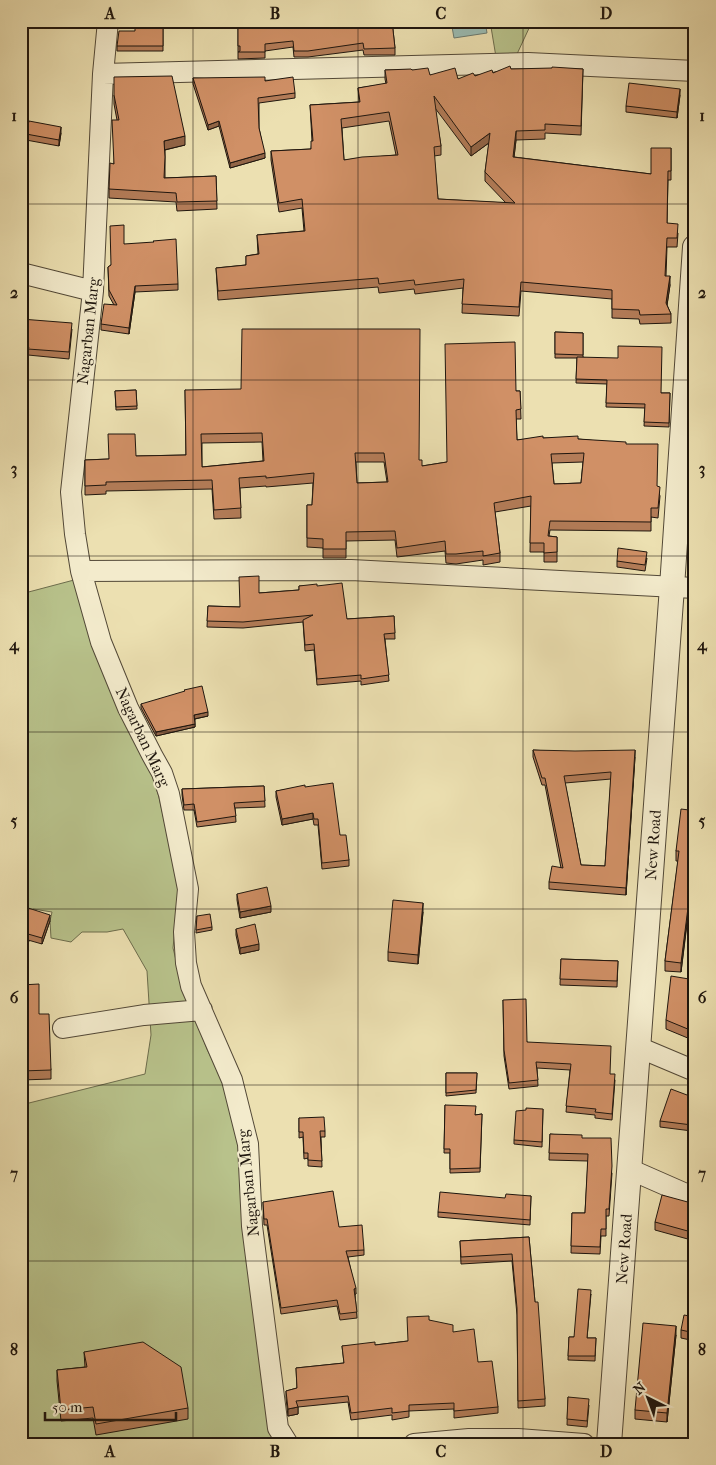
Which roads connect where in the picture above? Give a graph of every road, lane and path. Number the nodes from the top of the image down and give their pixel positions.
1 (108, 21) edge
2 (695, 71) edge
3 (102, 74) junction
4 (695, 247) edge
5 (21, 273) edge
6 (93, 291) junction
7 (81, 571) junction
8 (684, 587) edge
9 (202, 1010) junction
10 (63, 1028) dead end
11 (638, 1047) junction
12 (695, 1071) edge
13 (629, 1169) junction
14 (695, 1198) edge
15 (480, 1441) edge
16 (288, 1444) edge
17 (414, 1444) edge
18 (584, 1444) edge
19 (609, 1444) edge

1 - 3 street, Nagarban Marg
2 - 3 street
3 - 6 street, Nagarban Marg
4 - 8 street, New Road
5 - 6 street
6 - 7 street, Nagarban Marg
7 - 8 street
7 - 9 street, Nagarban Marg
8 - 11 street, New Road
9 - 10 street
9 - 16 street, Nagarban Marg
11 - 12 street
11 - 13 street, New Road
13 - 14 street
13 - 19 street, New Road
15 - 17 street
15 - 18 street

